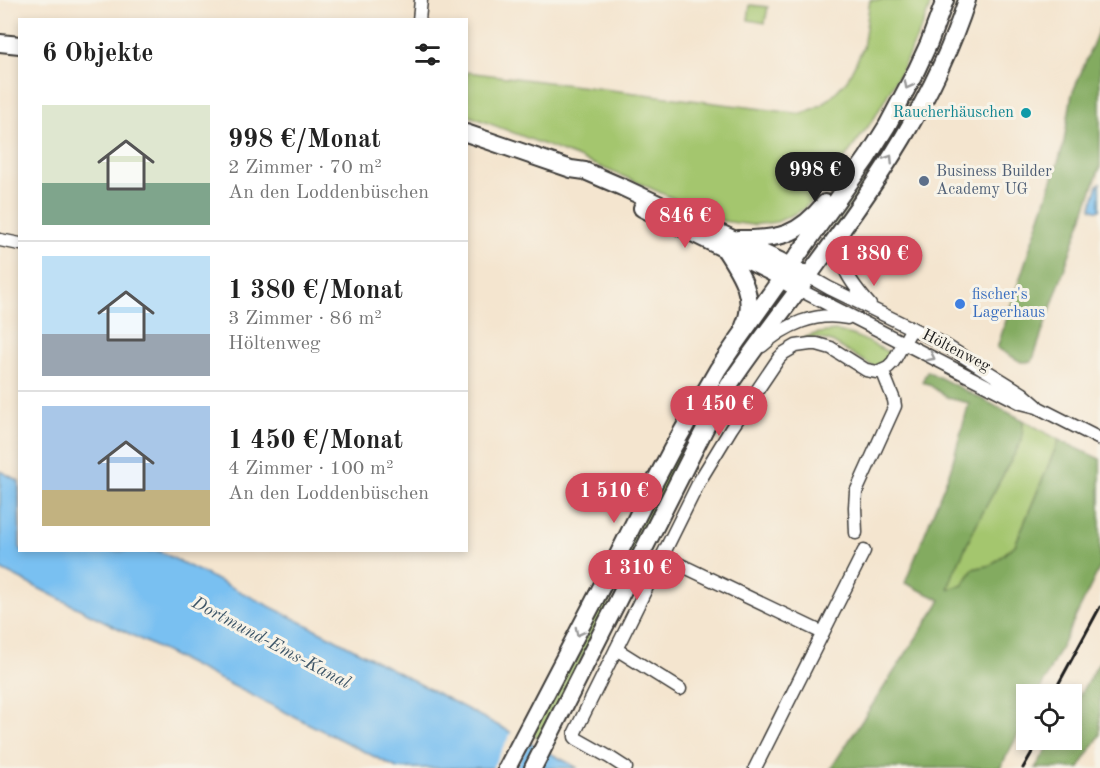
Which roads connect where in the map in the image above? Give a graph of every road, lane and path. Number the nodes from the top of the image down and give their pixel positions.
1 (421, 0) edge
2 (945, 0) edge
3 (967, 0) edge
4 (419, 18) edge
5 (0, 43) edge
6 (18, 45) edge
7 (468, 134) edge
8 (867, 158) junction
9 (848, 221) junction
10 (0, 240) edge
11 (18, 244) edge
12 (730, 245) junction
13 (786, 273) junction
14 (803, 283) junction
15 (874, 309) junction
16 (860, 321) junction
17 (912, 328) junction
18 (737, 341) junction
19 (904, 343) junction
20 (743, 363) junction
21 (882, 370) junction
22 (1037, 407) junction
23 (1100, 439) edge
24 (856, 533) dead end
25 (864, 551) dead end
26 (662, 556) junction
27 (823, 633) junction
28 (616, 649) junction
29 (680, 689) dead end
30 (507, 768) edge
31 (533, 768) edge
32 (626, 768) edge
33 (755, 768) edge

1 - 4 street
2 -> 8 main road
9 -> 3 main road
5 - 6 main road
7 - 12 main road
8 - 12 main road
8 - 13 main road
9 - 14 main road
9 - 15 street, Höltenweg
10 - 11 street
12 - 13 main road
12 - 18 main road
13 - 14 main road
13 - 18 main road
14 - 15 street, Höltenweg
14 - 16 street, Höltenweg
14 - 20 main road
15 - 17 street, Höltenweg
16 - 19 street, Höltenweg
16 - 20 street, Höltenweg
17 - 19 street
17 - 22 street, Höltenweg
18 -> 30 main road
19 - 21 street
19 -> 22 street, Höltenweg
20 - 31 main road
21 - 24 street
21 - 26 street
22 - 23 street, Höltenweg
25 - 27 street
26 - 27 street
26 - 28 street
27 - 33 street
28 - 29 street
28 - 32 street

